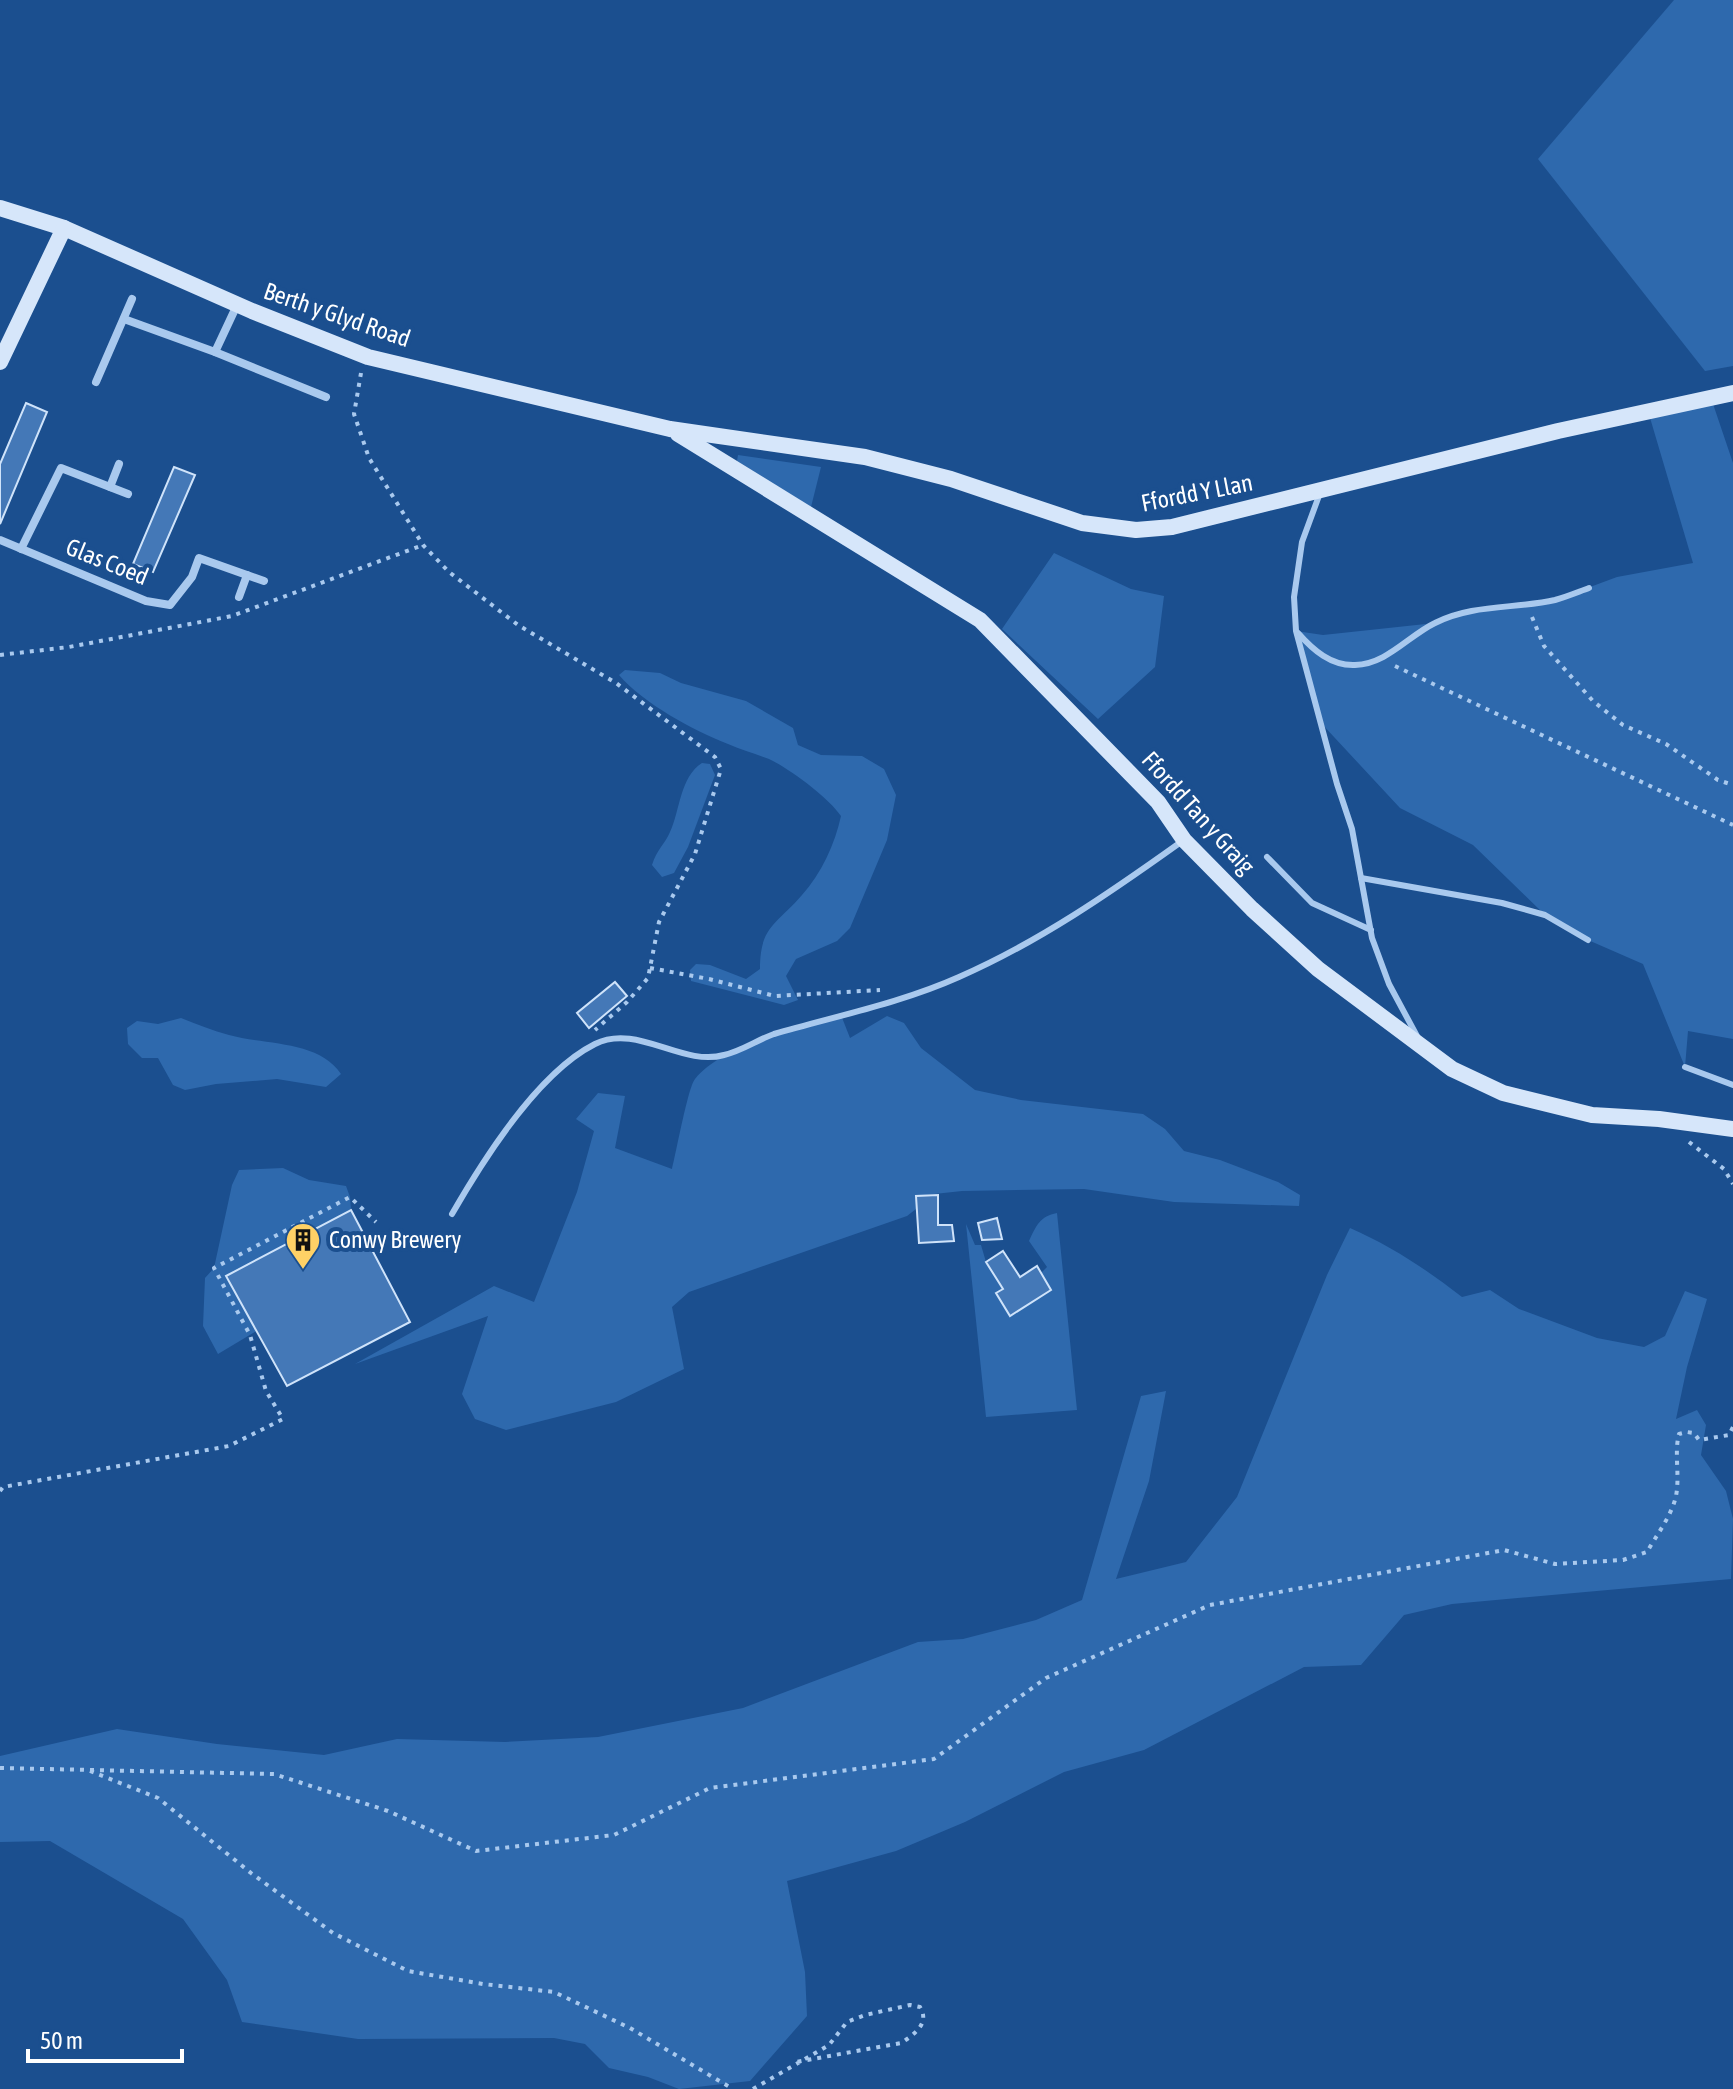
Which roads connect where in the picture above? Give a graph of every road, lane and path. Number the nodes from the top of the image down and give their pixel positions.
1 (0, 208) edge
2 (64, 228) junction
3 (132, 299) dead end
4 (237, 305) junction
5 (124, 319) junction
6 (215, 352) junction
7 (364, 355) junction
8 (0, 362) edge
9 (96, 382) dead end
10 (1733, 393) edge
11 (326, 397) dead end
12 (670, 429) junction
13 (119, 464) dead end
14 (110, 487) junction
15 (1321, 490) junction
16 (128, 494) dead end
17 (0, 540) edge
18 (423, 545) junction
19 (21, 549) junction
20 (247, 575) junction
21 (264, 581) dead end
22 (1589, 588) dead end
23 (239, 597) dead end
24 (1526, 604) junction
25 (1296, 631) junction
26 (0, 655) edge
27 (1380, 658) junction
28 (1733, 785) edge
29 (1733, 825) edge
30 (1184, 840) junction
31 (1267, 857) dead end
32 (1361, 878) junction
33 (1371, 930) junction
34 (1588, 940) dead end
35 (650, 968) junction
36 (883, 1003) junction
37 (588, 1035) dead end
38 (1423, 1048) junction
39 (1685, 1067) dead end
40 (1733, 1085) edge
41 (1659, 1119) junction
42 (1733, 1129) edge
43 (1733, 1184) edge
44 (452, 1214) dead end
45 (376, 1222) dead end
46 (1733, 1427) edge
47 (0, 1491) edge
48 (0, 1768) edge
49 (88, 1770) junction
50 (796, 2062) junction
51 (733, 2089) edge
52 (753, 2089) edge

1 - 2 street, Berth y Glyd Road
2 - 4 street, Berth y Glyd Road
2 - 8 street
3 - 5 street
4 - 6 street
4 - 7 street, Berth y Glyd Road
5 - 6 street
5 - 9 street
6 - 11 street
7 - 12 street, Berth y Glyd Road
7 - 18 path
10 - 15 street, Ffordd Y Llan
12 - 15 street, Ffordd Y Llan
12 - 30 street, Ffordd Tan y Graig
13 - 14 street
14 - 16 street
14 - 19 street
15 - 25 lane
17 - 19 street, Glas Coed
18 - 26 path
18 - 35 path
19 - 20 street, Glas Coed
20 - 21 street, Glas Coed
20 - 23 street
22 - 24 lane
24 - 27 lane
24 - 28 path
25 - 27 lane
25 - 32 lane
27 - 29 path
30 - 36 lane
30 - 38 street, Ffordd Tan y Graig
31 - 33 lane
32 - 33 lane
32 - 34 lane
33 - 38 lane
35 - 36 path
35 - 37 path
36 - 44 lane
38 - 41 street, Ffordd Tan y Graig
39 - 40 lane
41 - 42 street, Ffordd Tan y Graig
41 - 43 path
45 - 47 path
46 - 49 path
48 - 49 path
49 - 51 path
50 - 50 path
50 - 52 path

